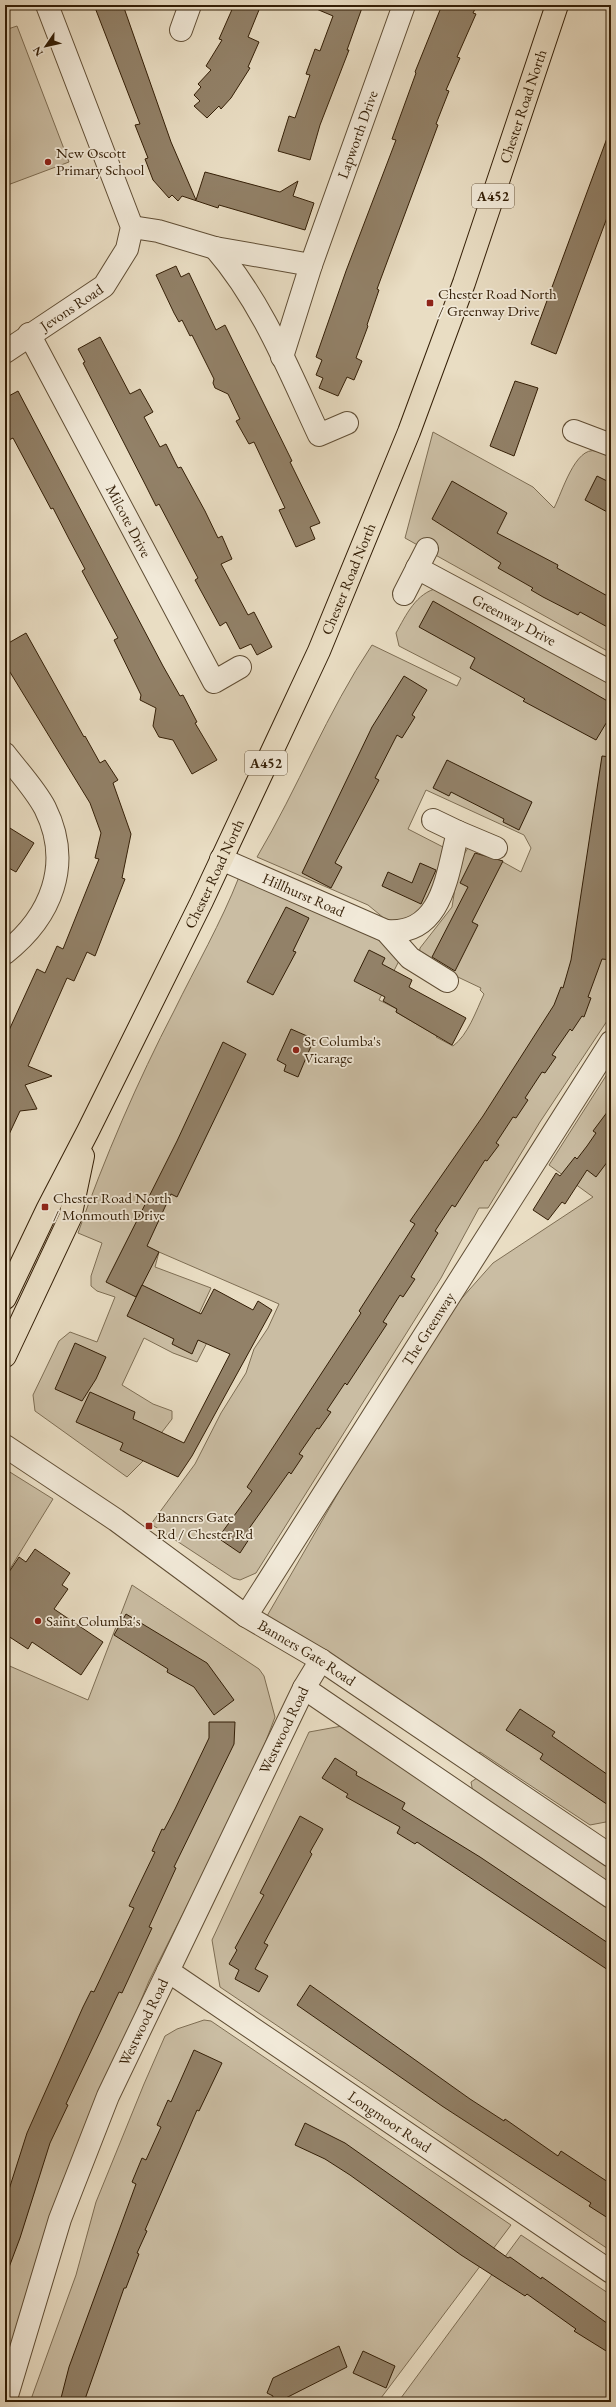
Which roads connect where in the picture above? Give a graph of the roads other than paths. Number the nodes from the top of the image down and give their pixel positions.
1 (47, 5) edge
2 (190, 5) edge
3 (404, 5) edge
4 (557, 5) edge
5 (181, 30) dead end
6 (132, 227) junction
7 (215, 248) junction
8 (311, 265) junction
9 (29, 334) junction
10 (5, 352) edge
11 (282, 356) junction
12 (347, 424) dead end
13 (574, 431) dead end
14 (611, 445) edge
15 (427, 549) dead end
16 (417, 568) junction
17 (404, 594) dead end
18 (240, 667) dead end
19 (611, 672) edge
20 (5, 754) edge
21 (433, 820) dead end
22 (458, 832) junction
23 (496, 848) dead end
24 (221, 859) junction
25 (386, 931) junction
26 (5, 953) edge
27 (447, 981) dead end
28 (611, 1042) edge
29 (88, 1132) junction
30 (5, 1298) edge
31 (5, 1356) edge
32 (5, 1446) edge
33 (246, 1616) junction
34 (321, 1660) junction
35 (304, 1688) junction
36 (611, 1856) edge
37 (611, 1898) edge
38 (168, 1971) junction
39 (611, 2272) edge
40 (5, 2402) edge

1 - 6 street
2 - 5 street
3 - 8 street, Lapworth Drive
4 - 24 highway, Chester Road North / A452
6 - 7 street
6 - 9 street, Jevons Road
7 - 8 street
7 - 11 street
8 - 11 street, Lapworth Drive
9 - 10 street, Jevons Road
9 - 18 street, Milcote Drive
11 - 12 street
13 - 14 street
15 - 16 street
16 - 17 street
16 - 19 street, Greenway Drive
20 - 26 street
21 - 22 street
22 - 23 street
22 - 25 street, Hillhurst Road
24 - 25 street, Hillhurst Road
24 - 29 highway, Chester Road North / A452
25 - 27 street, Hillhurst Road
28 - 33 street, The Greenway
29 - 30 highway, Chester Road North / A452
29 - 31 highway, Chester Road North / A452
32 - 33 street, Banners Gate Road
33 - 34 street, Banners Gate Road
34 - 35 street, Westwood Road
34 - 36 street, Banners Gate Road
35 - 37 street
35 - 38 street, Westwood Road
38 - 39 street, Longmoor Road
38 - 40 street, Westwood Road

